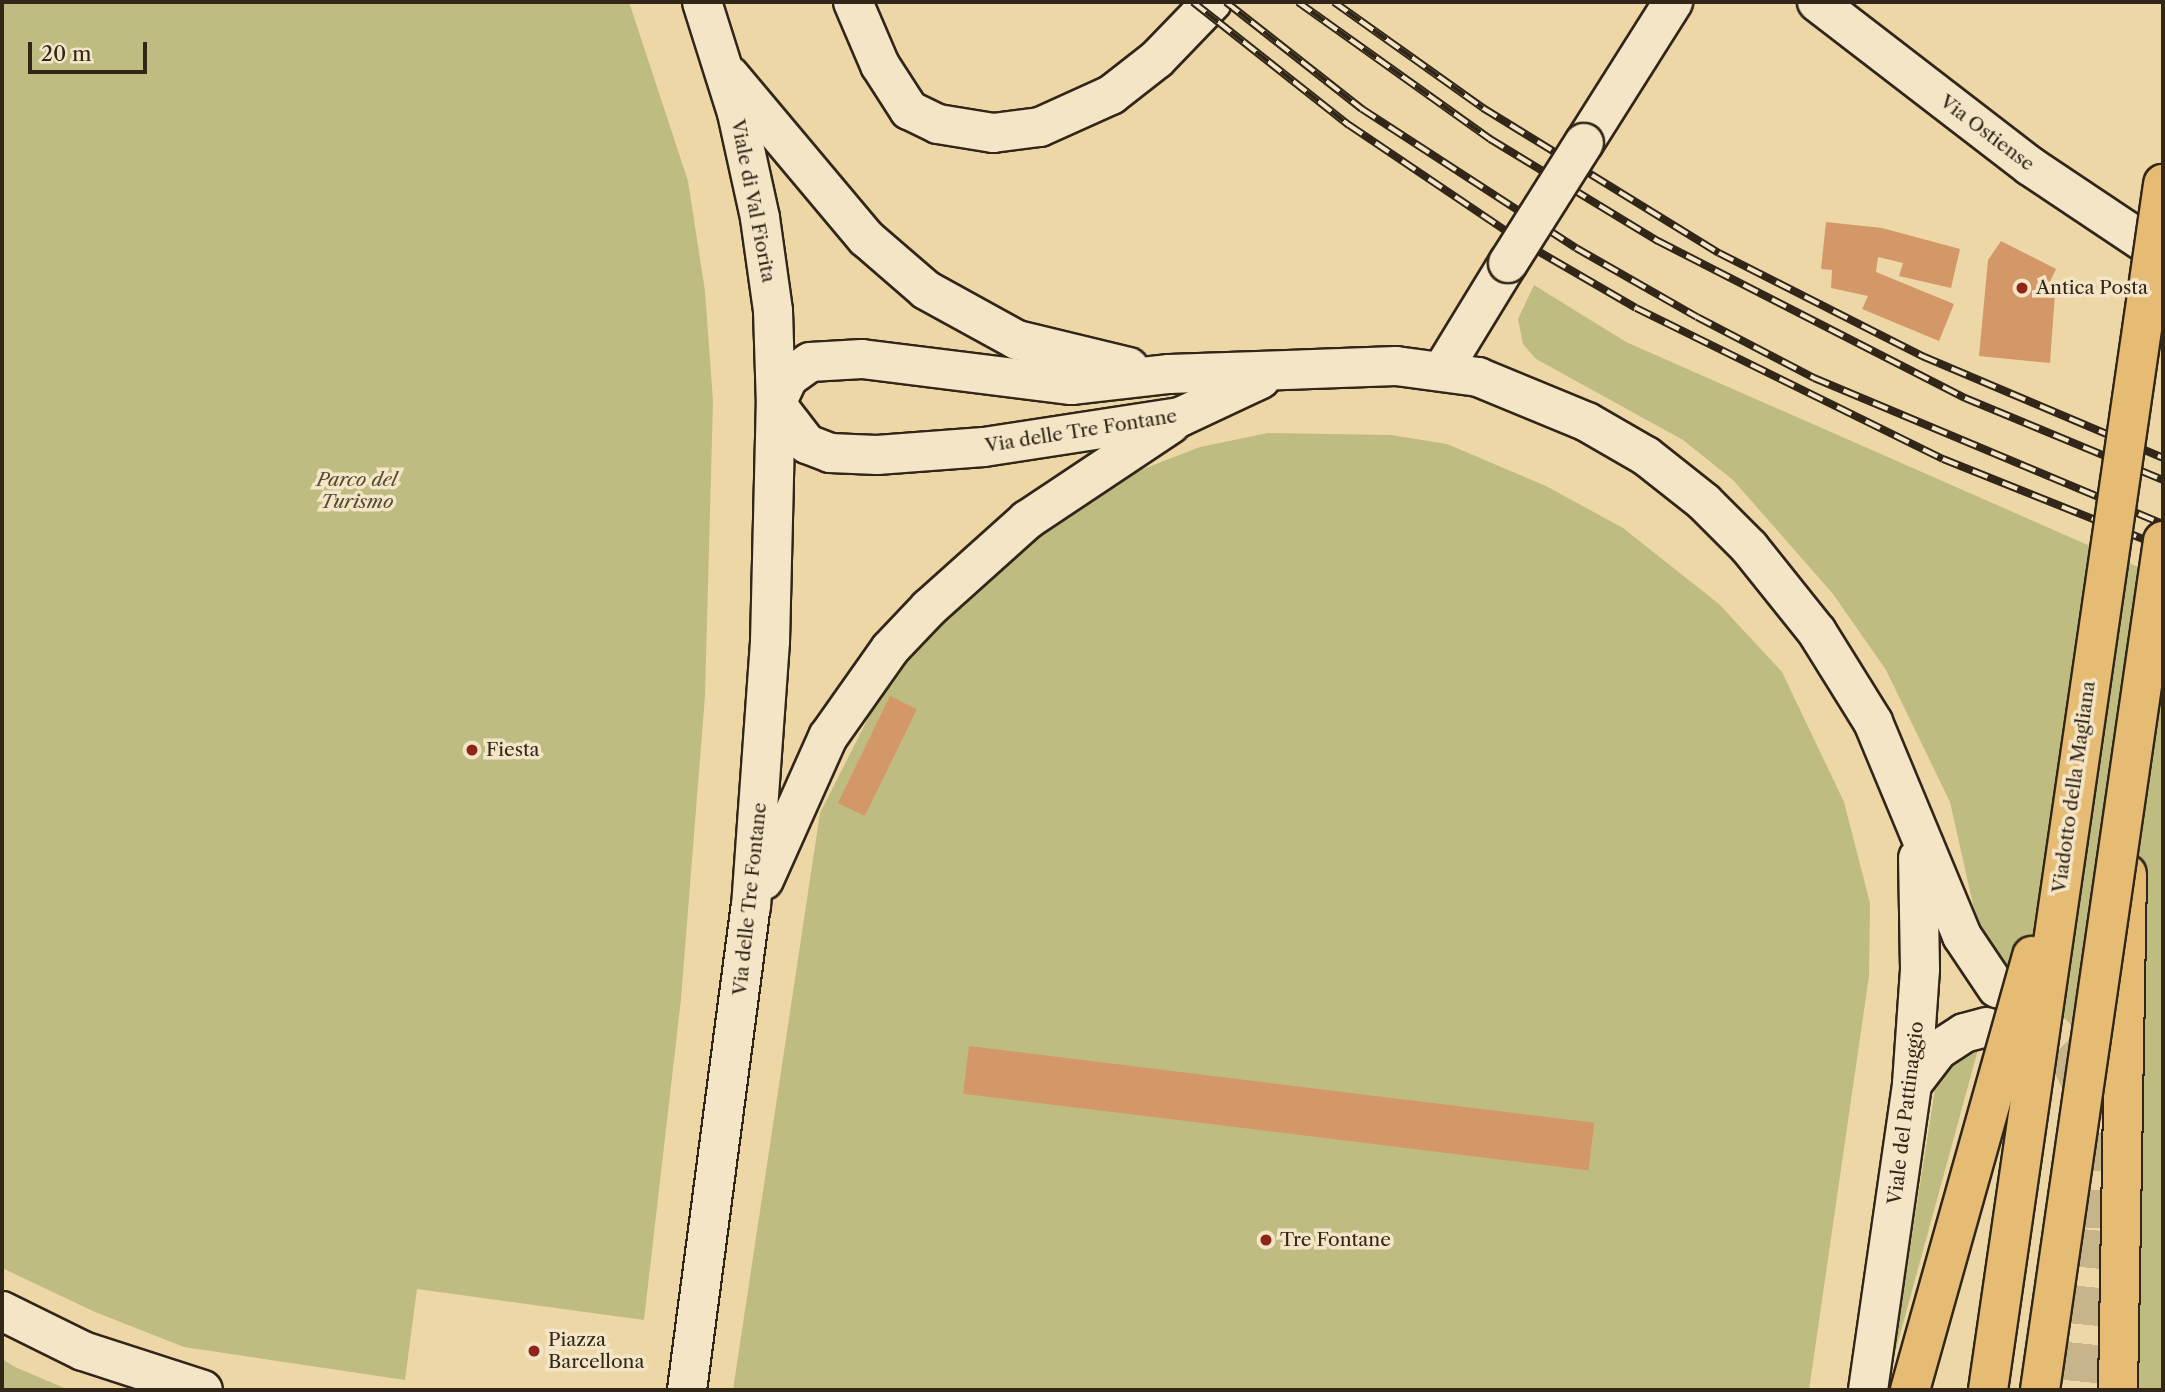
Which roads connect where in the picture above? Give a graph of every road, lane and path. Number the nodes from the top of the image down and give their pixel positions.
1 (702, 2) edge
2 (853, 2) edge
3 (1212, 2) edge
4 (1674, 2) edge
5 (1817, 2) edge
6 (722, 66) junction
7 (2163, 184) edge
8 (2163, 255) edge
9 (1442, 371) junction
10 (1169, 374) junction
11 (1272, 374) junction
12 (776, 404) junction
13 (1180, 417) junction
14 (2163, 541) edge
15 (2128, 790) junction
16 (1917, 835) junction
17 (2062, 875) junction
18 (751, 907) junction
19 (1997, 988) tunnel mouth
20 (1986, 1027) dead end
21 (1912, 1084) junction
22 (2, 1311) edge
23 (203, 1390) edge
24 (687, 1390) edge
25 (1868, 1390) edge
26 (1910, 1390) edge
27 (1988, 1390) edge
28 (2040, 1390) edge
29 (2118, 1390) edge

1 - 6 main road, Viale di Val Fiorita
2 - 3 main road
4 - 9 main road, bridge
5 - 8 main road, Via Ostiense
6 - 10 main road
6 - 12 main road, Viale di Val Fiorita
7 - 17 highway, Viadotto della Magliana, bridge
9 - 11 main road, Via delle Tre Fontane
9 - 16 main road, Viale del Pattinaggio
10 - 11 main road, Via delle Tre Fontane
10 - 12 main road, Via delle Tre Fontane
11 - 13 main road, Via delle Tre Fontane
12 - 13 main road, Via delle Tre Fontane
12 - 18 main road, Via delle Tre Fontane
13 - 18 main road
14 - 15 highway, bridge
15 - 28 highway, bridge
15 - 29 highway, bridge
16 - 19 main road, Viale del Pattinaggio
16 - 21 main road, Viale del Pattinaggio
17 - 26 highway, bridge
17 - 27 highway, Viadotto della Magliana, bridge
18 - 24 main road, Via delle Tre Fontane
20 - 21 main road
21 - 25 main road, Viale del Pattinaggio
22 - 23 main road

